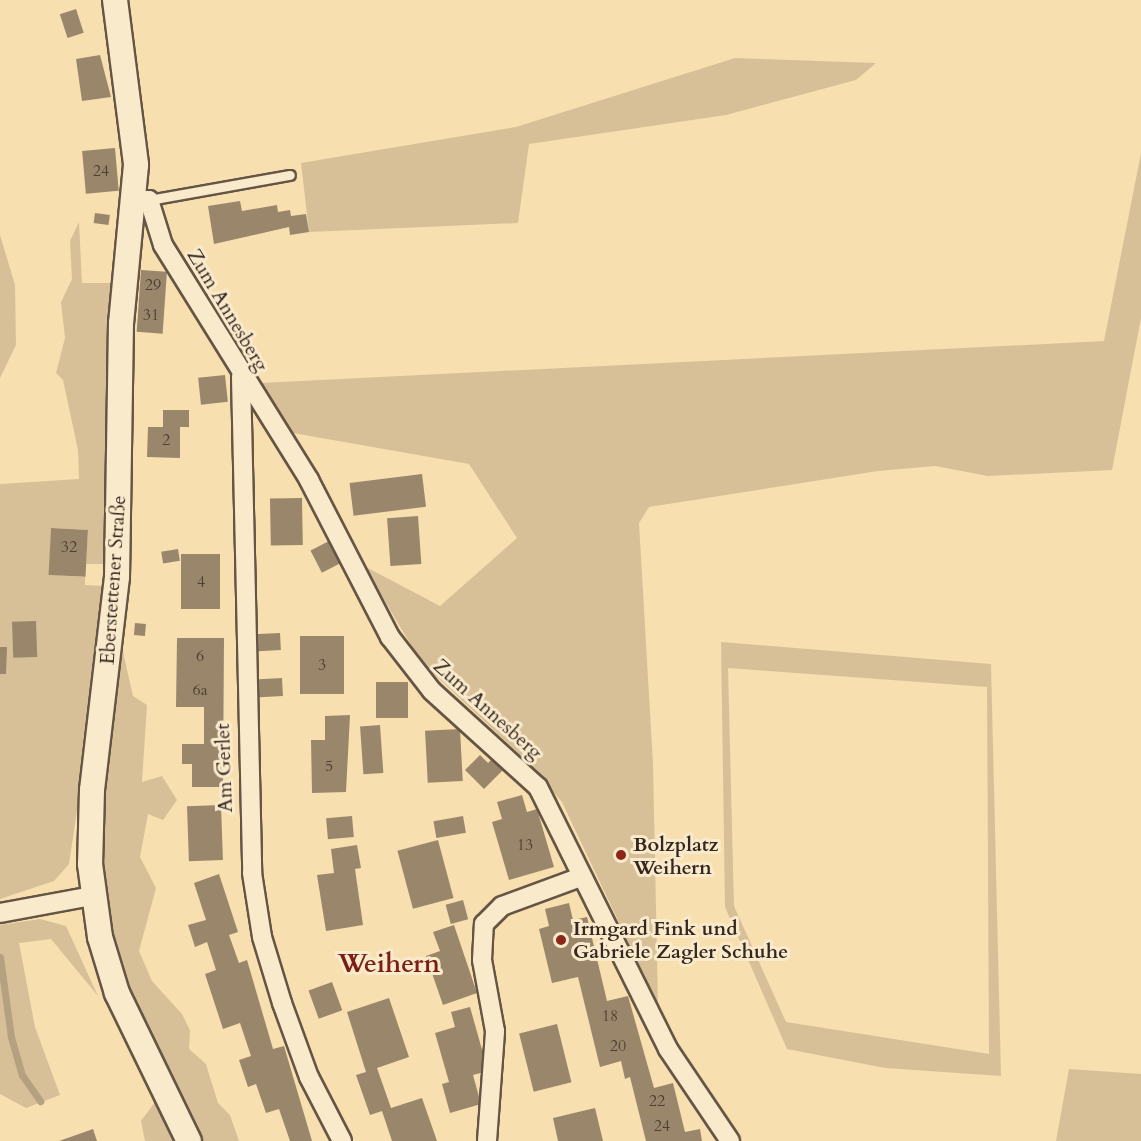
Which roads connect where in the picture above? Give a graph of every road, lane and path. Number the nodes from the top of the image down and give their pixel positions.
1 (115, 0) edge
2 (290, 175) dead end
3 (142, 200) junction
4 (241, 376) junction
5 (581, 877) junction
6 (92, 896) junction
7 (2, 913) edge
8 (489, 1140) edge
9 (189, 1141) edge
10 (342, 1141) edge
11 (730, 1141) edge

1 - 3 main road, Eberstettener Straße
2 - 3 lane
3 - 4 street, Zum Annesberg
3 - 6 main road, Eberstettener Straße
4 - 5 street, Zum Annesberg
4 - 10 street, Am Gerlet
5 - 8 street
5 - 11 street, Zum Annesberg
6 - 7 street
6 - 9 main road, Eberstettener Straße

